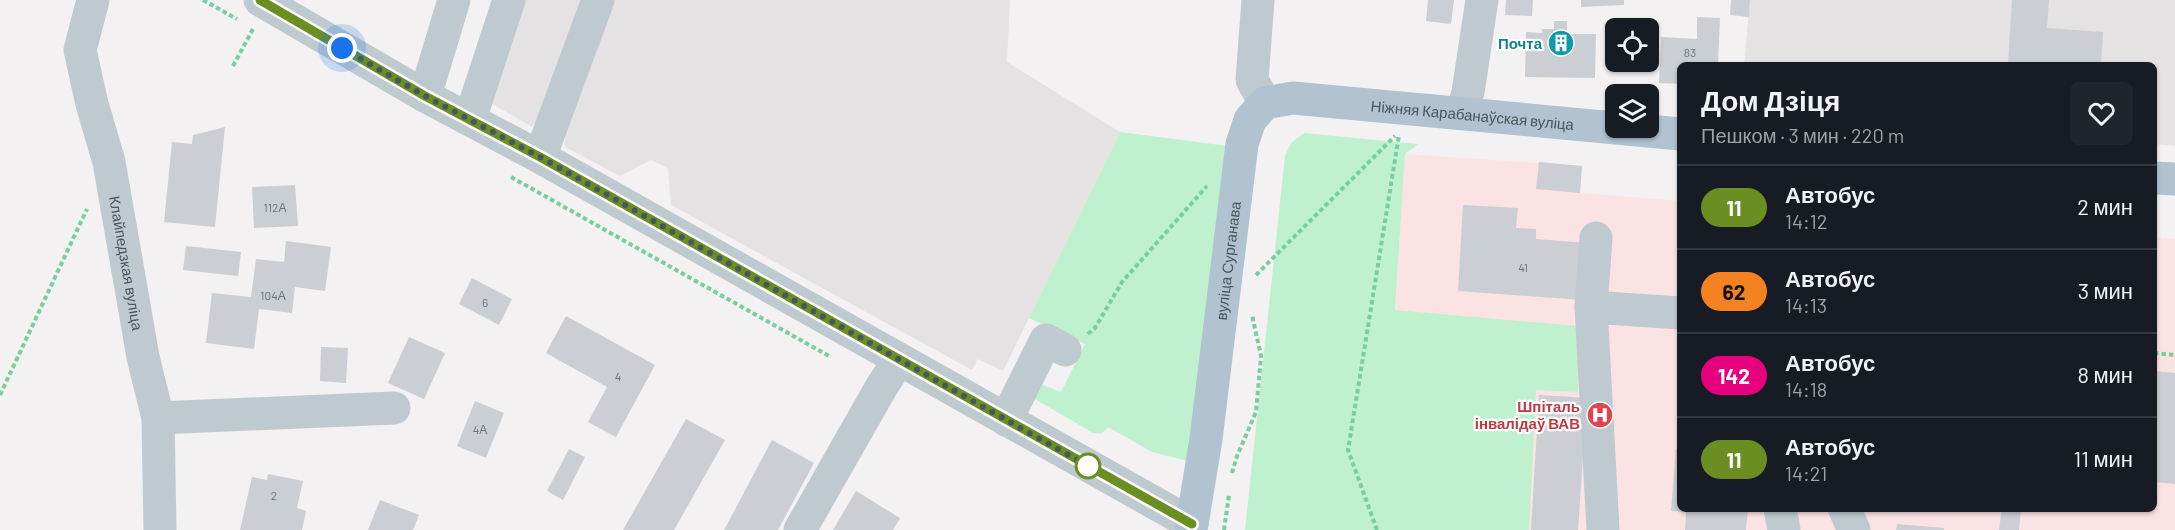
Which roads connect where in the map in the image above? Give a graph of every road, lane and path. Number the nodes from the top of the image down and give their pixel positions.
1 (93, 0) edge
2 (454, 0) edge
3 (509, 0) edge
4 (598, 0) edge
5 (1258, 0) edge
6 (1482, 0) edge
7 (256, 14) edge
8 (233, 66) dead end
9 (425, 96) junction
10 (1265, 103) junction
11 (1462, 113) junction
12 (470, 119) junction
13 (1388, 130) dead end
14 (1399, 131) junction
15 (1677, 134) edge
16 (540, 157) junction
17 (2157, 178) edge
18 (2175, 179) edge
19 (1208, 186) dead end
20 (90, 204) dead end
21 (1596, 238) dead end
22 (1252, 269) dead end
23 (1250, 307) dead end
24 (1592, 307) junction
25 (1677, 313) edge
26 (1065, 350) joint
27 (2157, 353) edge
28 (2175, 355) edge
29 (899, 360) junction
30 (0, 395) edge
31 (393, 408) dead end
32 (158, 418) junction
33 (1006, 420) junction
34 (1231, 478) dead end
35 (1230, 488) dead end
36 (1781, 512) edge
37 (1846, 512) edge
38 (1191, 527) edge
39 (160, 530) edge
40 (800, 530) edge
41 (1224, 530) edge
42 (1377, 530) edge
43 (1603, 530) edge
44 (1784, 530) edge
45 (1854, 530) edge

1 - 32 street, Клайпедзкая вуліца
2 - 9 street
3 - 12 street
4 - 16 street
5 - 10 street
6 - 11 street
7 - 8 path
7 - 9 street
9 - 12 street
10 - 11 main road, Ніжняя Карабанаўская вуліца
10 - 38 main road, вуліца Сурганава
11 - 15 main road, Ніжняя Карабанаўская вуліца
12 - 16 street
13 - 14 path
14 - 22 path
14 - 42 path
16 - 29 street
17 - 18 main road
19 - 26 path
20 - 30 path
21 - 24 street
23 - 34 path
24 - 25 street
24 - 43 street
26 - 33 street
27 - 28 path
29 - 33 street
29 - 40 street
31 - 32 street
32 - 39 street, Клайпедзкая вуліца
33 - 38 street
35 - 41 path
36 - 44 street
37 - 45 street

